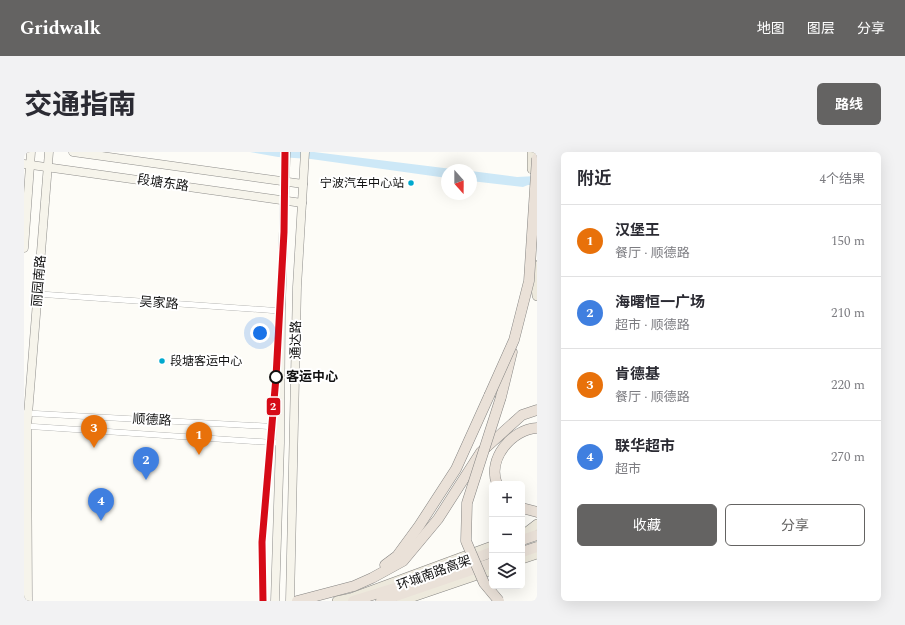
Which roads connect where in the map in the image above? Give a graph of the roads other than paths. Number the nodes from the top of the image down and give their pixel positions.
1 (31, 152) edge
2 (49, 152) edge
3 (73, 152) edge
4 (286, 152) edge
5 (305, 152) edge
6 (532, 152) edge
7 (537, 158) edge
8 (27, 164) edge
9 (48, 167) junction
10 (285, 180) junction
11 (303, 182) junction
12 (284, 200) junction
13 (302, 203) junction
14 (24, 248) edge
15 (38, 294) junction
16 (537, 296) edge
17 (281, 311) junction
18 (514, 340) junction
19 (537, 410) edge
20 (26, 413) edge
21 (26, 427) edge
22 (280, 427) junction
23 (537, 428) edge
24 (280, 443) junction
25 (497, 481) edge
26 (525, 509) edge
27 (537, 512) edge
28 (537, 524) edge
29 (537, 530) edge
30 (525, 535) edge
31 (537, 535) edge
32 (525, 536) edge
33 (525, 537) edge
34 (489, 547) edge
35 (537, 547) edge
36 (525, 551) edge
37 (489, 553) edge
38 (537, 554) edge
39 (525, 558) edge
40 (489, 564) edge
41 (489, 571) edge
42 (354, 586) junction
43 (28, 601) edge
44 (275, 601) edge
45 (290, 601) edge
46 (297, 601) edge
47 (337, 601) edge
48 (353, 601) edge
49 (381, 601) edge
50 (401, 601) edge
51 (499, 601) edge

1 - 8 main road, 丽园南路
2 - 9 main road, 丽园南路
3 - 10 main road, 段塘东路
4 - 10 main road, 通达路
5 - 11 main road, 通达路
6 - 16 main road, bridge
7 - 18 highway, bridge
8 - 9 main road, 段塘东路
8 - 14 main road, 丽园南路
9 - 12 main road, 段塘东路
9 - 15 main road, 丽园南路
10 - 11 main road, 段塘东路
10 - 12 main road, 通达路
11 - 13 main road, 通达路
12 - 13 main road, 段塘东路
12 - 17 main road, 通达路
13 - 45 main road, 通达路
15 - 17 street, 吴家路
15 - 20 main road, 丽园南路
17 - 22 main road, 通达路
18 - 42 highway, bridge
18 - 51 highway, bridge
19 - 42 highway, bridge
20 - 21 main road, 丽园南路
20 - 22 street, 顺德路
21 - 24 street, 顺德路
21 - 43 main road, 丽园南路
22 - 24 main road, 通达路
23 - 25 highway
24 - 44 main road, 通达路
26 - 27 highway
28 - 30 main road
29 - 32 main road
31 - 33 highway
34 - 47 main road
35 - 36 highway
37 - 48 highway, 环城南路高架
38 - 39 main road
40 - 49 highway, 环城南路高架
41 - 50 main road
42 - 46 highway

